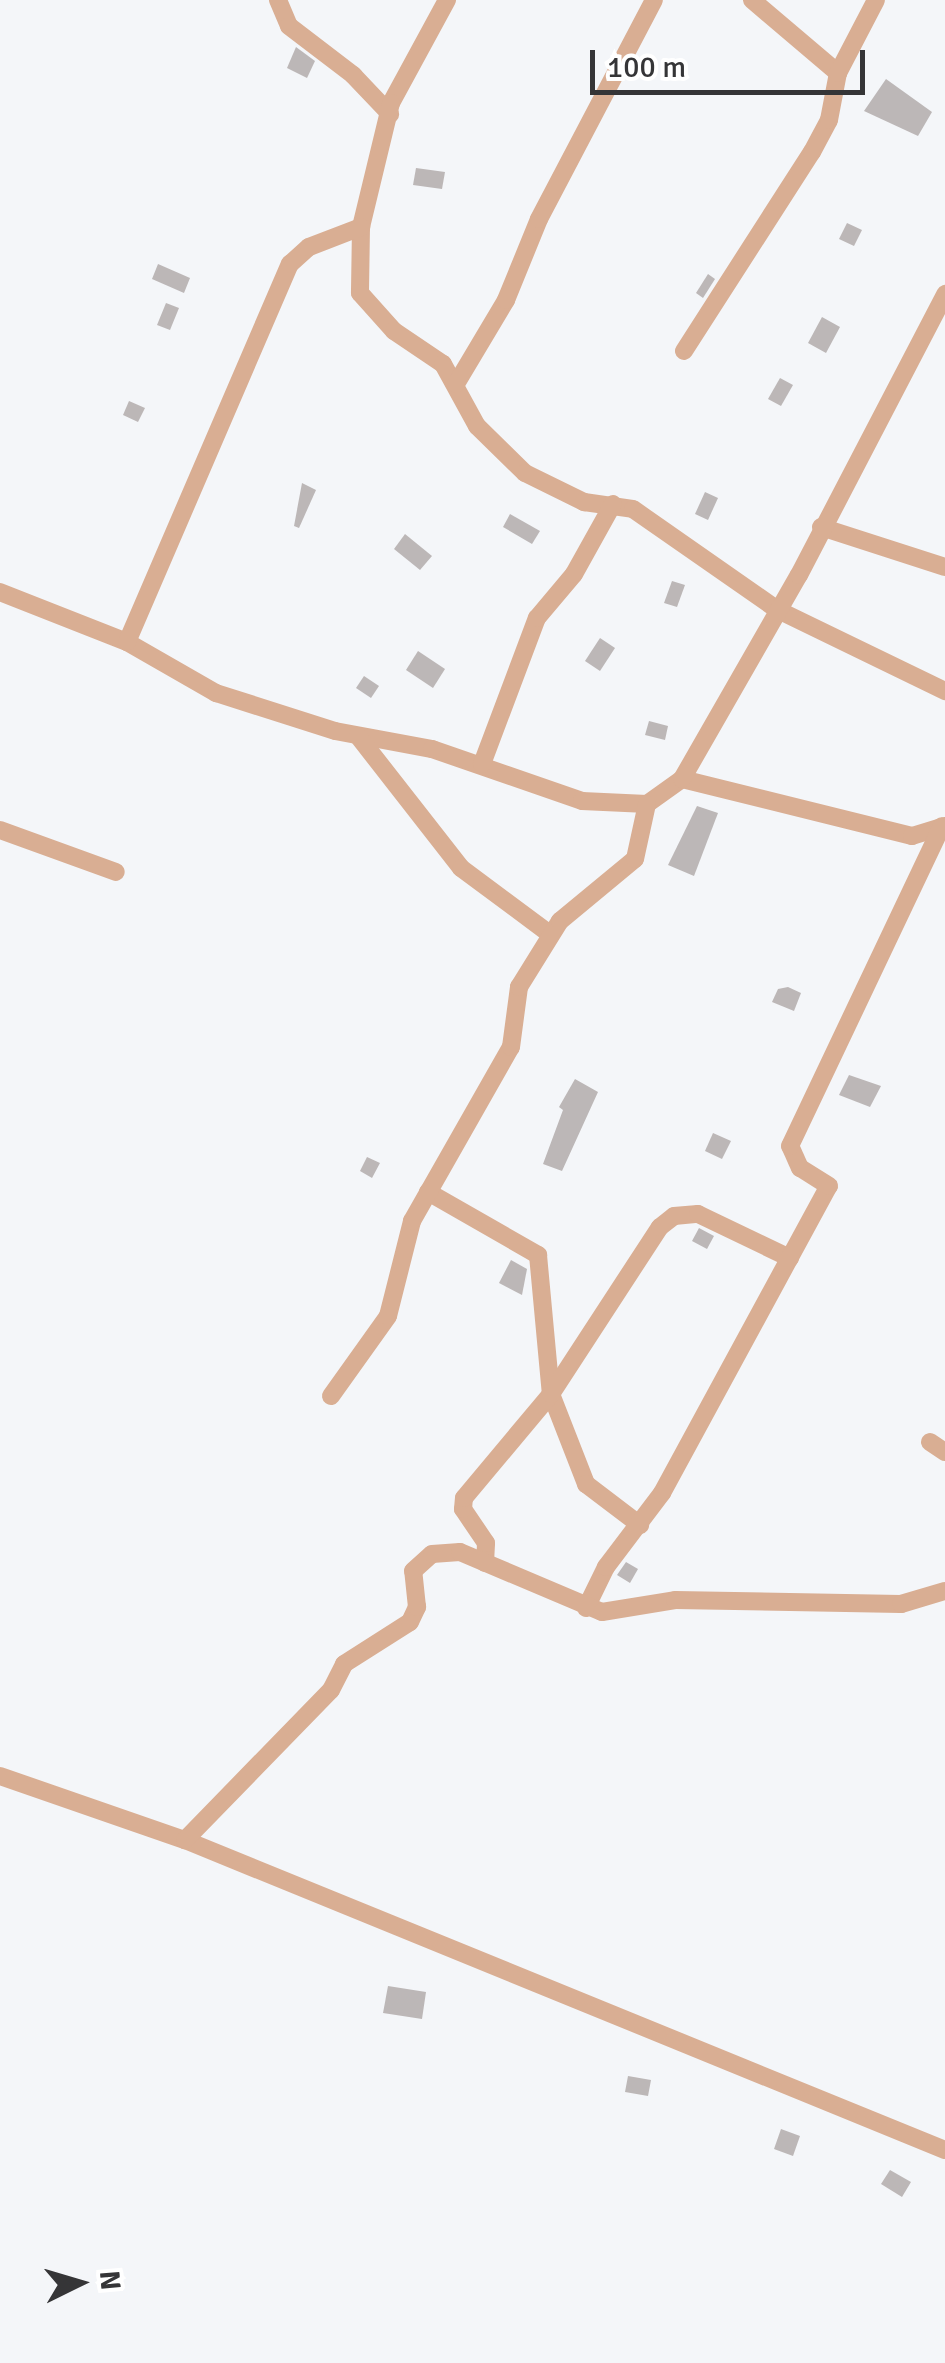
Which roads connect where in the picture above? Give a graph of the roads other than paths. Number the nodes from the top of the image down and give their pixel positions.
1 (278, 0) edge
2 (447, 0) edge
3 (654, 0) edge
4 (752, 0) edge
5 (876, 0) edge
6 (838, 73) junction
7 (390, 114) junction
8 (361, 226) junction
9 (945, 294) edge
10 (684, 351) dead end
11 (456, 384) junction
12 (613, 504) junction
13 (821, 527) junction
14 (945, 567) edge
15 (0, 592) edge
16 (778, 610) junction
17 (128, 642) junction
18 (945, 691) edge
19 (358, 736) junction
20 (482, 764) junction
21 (682, 780) junction
22 (647, 804) junction
23 (944, 825) edge
24 (0, 830) edge
25 (116, 872) dead end
26 (550, 934) junction
27 (428, 1192) junction
28 (790, 1258) junction
29 (551, 1394) junction
30 (331, 1396) dead end
31 (640, 1525) junction
32 (486, 1563) junction
33 (945, 1592) edge
34 (586, 1608) junction
35 (0, 1776) edge
36 (185, 1840) junction
37 (945, 2150) edge

1 - 7 street
2 - 7 street
3 - 11 street
4 - 6 street
5 - 6 street
6 - 10 street
7 - 8 street
8 - 11 street
8 - 17 street
9 - 13 street
11 - 12 street
12 - 16 street
12 - 20 street
13 - 14 street
13 - 16 street
15 - 17 street
16 - 18 street
16 - 21 street
17 - 19 street
19 - 20 street
19 - 26 street
20 - 22 street
21 - 22 street
21 - 23 street
22 - 26 street
23 - 28 street
24 - 25 street
26 - 27 street
27 - 29 street
27 - 30 street
28 - 29 street
28 - 31 street
29 - 31 street
29 - 32 street
31 - 34 street
32 - 34 street
32 - 36 street
33 - 34 street
35 - 36 street
36 - 37 street

